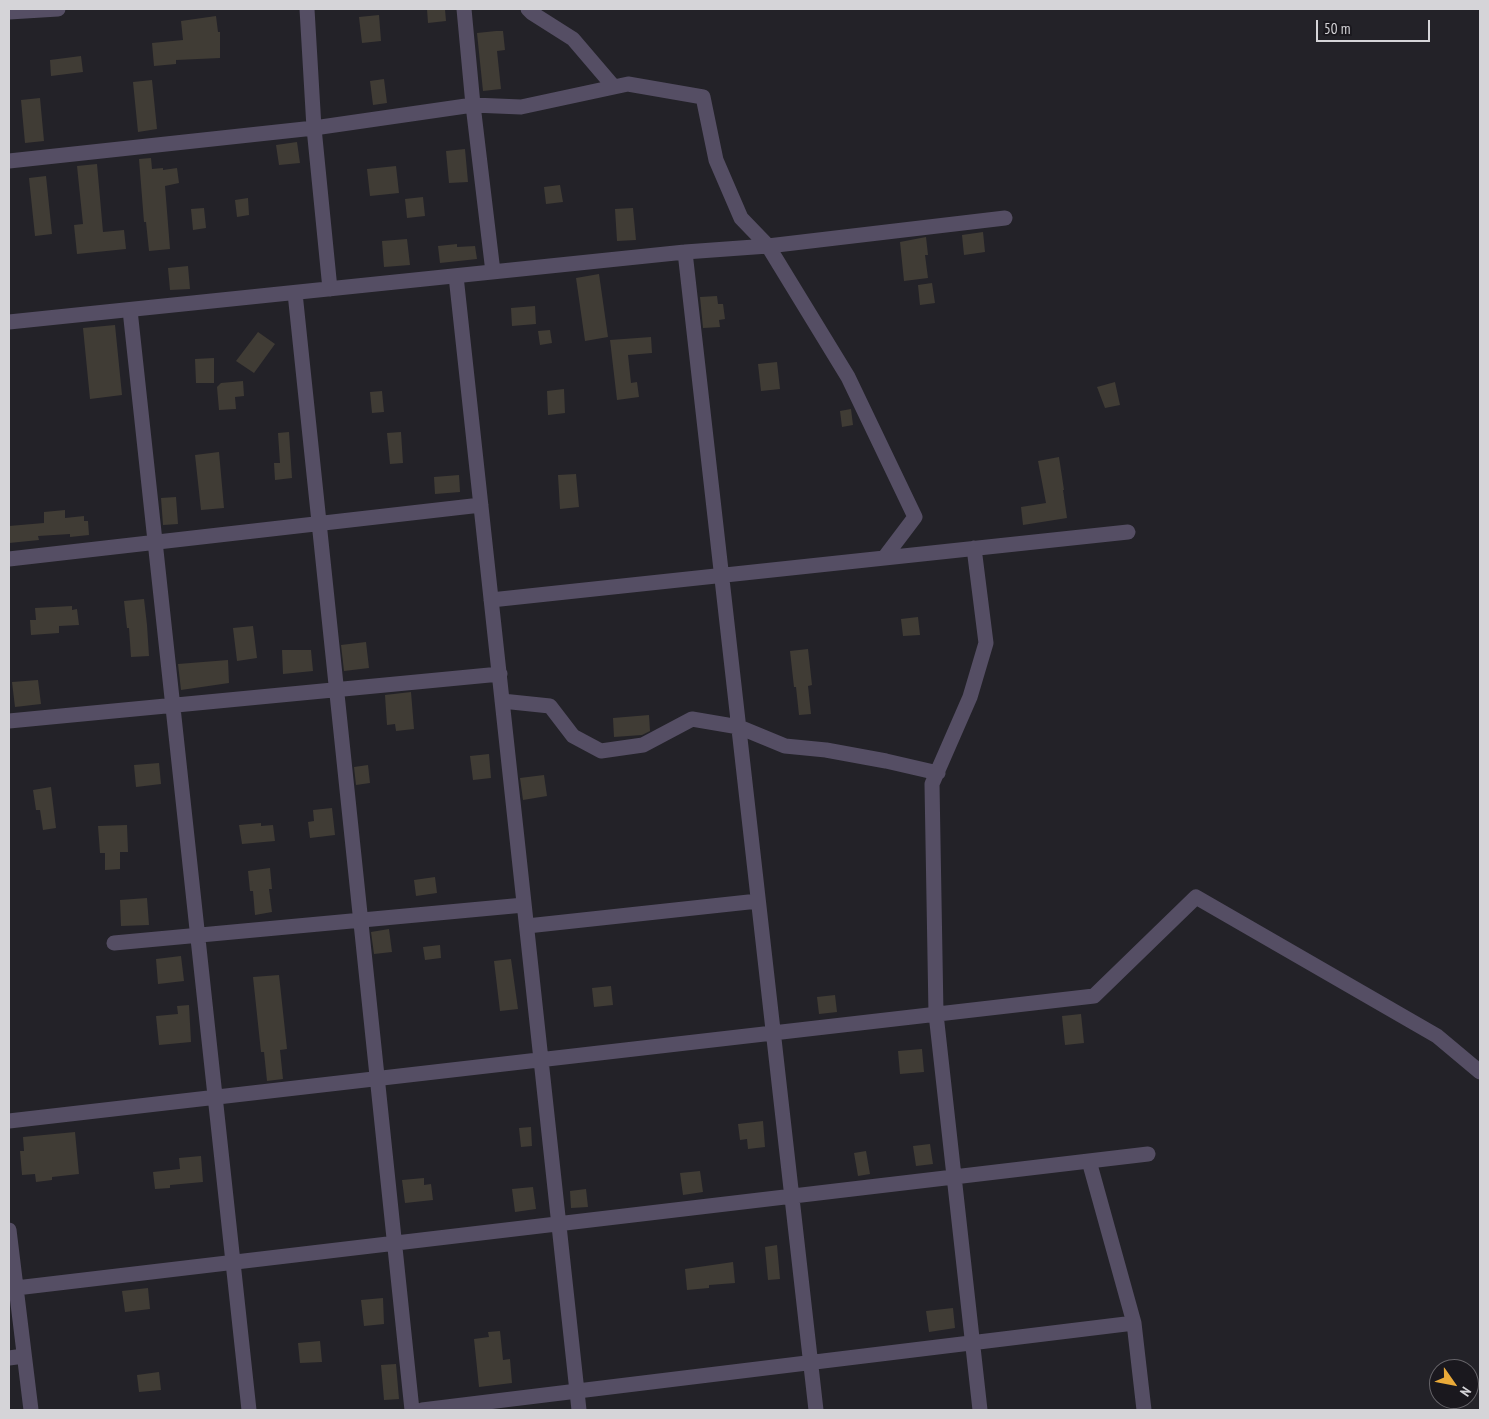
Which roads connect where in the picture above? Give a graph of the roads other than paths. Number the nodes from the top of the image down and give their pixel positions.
1 (58, 9) edge
2 (306, 9) edge
3 (464, 9) edge
4 (528, 9) edge
5 (9, 12) edge
6 (614, 87) junction
7 (474, 105) junction
8 (314, 128) junction
9 (9, 161) edge
10 (1005, 218) dead end
11 (768, 246) junction
12 (685, 252) junction
13 (493, 272) junction
14 (456, 276) junction
15 (330, 289) junction
16 (294, 293) junction
17 (130, 310) junction
18 (9, 322) edge
19 (481, 505) junction
20 (319, 524) junction
21 (1128, 532) dead end
22 (155, 542) junction
23 (974, 548) junction
24 (884, 558) junction
25 (9, 559) edge
26 (721, 575) junction
27 (492, 600) junction
28 (500, 674) junction
29 (336, 690) junction
30 (502, 701) junction
31 (173, 706) junction
32 (9, 721) edge
33 (739, 727) junction
34 (938, 772) junction
35 (758, 901) junction
36 (524, 905) junction
37 (360, 920) junction
38 (527, 926) junction
39 (198, 935) junction
40 (114, 943) dead end
41 (936, 1014) junction
42 (774, 1033) junction
43 (541, 1060) junction
44 (1480, 1072) edge
45 (377, 1079) junction
46 (215, 1097) junction
47 (9, 1121) edge
48 (1148, 1154) dead end
49 (1089, 1161) junction
50 (954, 1177) junction
51 (792, 1196) junction
52 (559, 1224) junction
53 (9, 1230) edge
54 (394, 1243) junction
55 (233, 1262) junction
56 (16, 1288) junction
57 (1134, 1322) junction
58 (973, 1342) junction
59 (24, 1356) junction
60 (9, 1358) edge
61 (811, 1362) junction
62 (577, 1391) junction
63 (31, 1410) edge
64 (249, 1410) edge
65 (412, 1410) edge
66 (422, 1410) edge
67 (579, 1410) edge
68 (816, 1410) edge
69 (980, 1410) edge
70 (1144, 1410) edge

1 - 5 street
2 - 8 street
3 - 7 street
4 - 6 street
6 - 7 street
6 - 11 street
7 - 8 street
7 - 13 street
8 - 9 street
8 - 15 street
10 - 11 street
11 - 12 street
11 - 24 street
12 - 13 street
12 - 26 street
13 - 14 street
14 - 15 street
14 - 19 street
15 - 16 street
16 - 17 street
16 - 20 street
17 - 18 street
17 - 22 street
19 - 20 street
19 - 27 street
20 - 22 street
20 - 29 street
21 - 23 street
22 - 25 street
22 - 31 street
23 - 24 street
23 - 34 street
24 - 26 street
26 - 27 street
26 - 33 street
27 - 28 street
28 - 29 street
28 - 30 street
29 - 31 street
29 - 37 street
30 - 33 street
30 - 36 street
31 - 32 street
31 - 39 street
33 - 34 street
33 - 35 street
34 - 41 street
35 - 38 street
35 - 42 street
36 - 37 street
36 - 38 street
37 - 39 street
37 - 45 street
38 - 43 street
39 - 40 street
39 - 46 street
41 - 42 street
41 - 44 street
41 - 50 street
42 - 43 street
42 - 51 street
43 - 45 street
43 - 52 street
45 - 46 street
45 - 54 street
46 - 47 street
46 - 55 street
48 - 49 street
49 - 50 street
49 - 57 street
50 - 51 street
50 - 58 street
51 - 52 street
51 - 61 street
52 - 54 street
52 - 62 street
53 - 56 street
54 - 55 street
54 - 65 street
55 - 56 street
55 - 64 street
56 - 59 street
57 - 58 street
57 - 70 street
58 - 61 street
58 - 69 street
59 - 60 street
59 - 63 street
61 - 62 street
61 - 68 street
62 - 66 street
62 - 67 street

